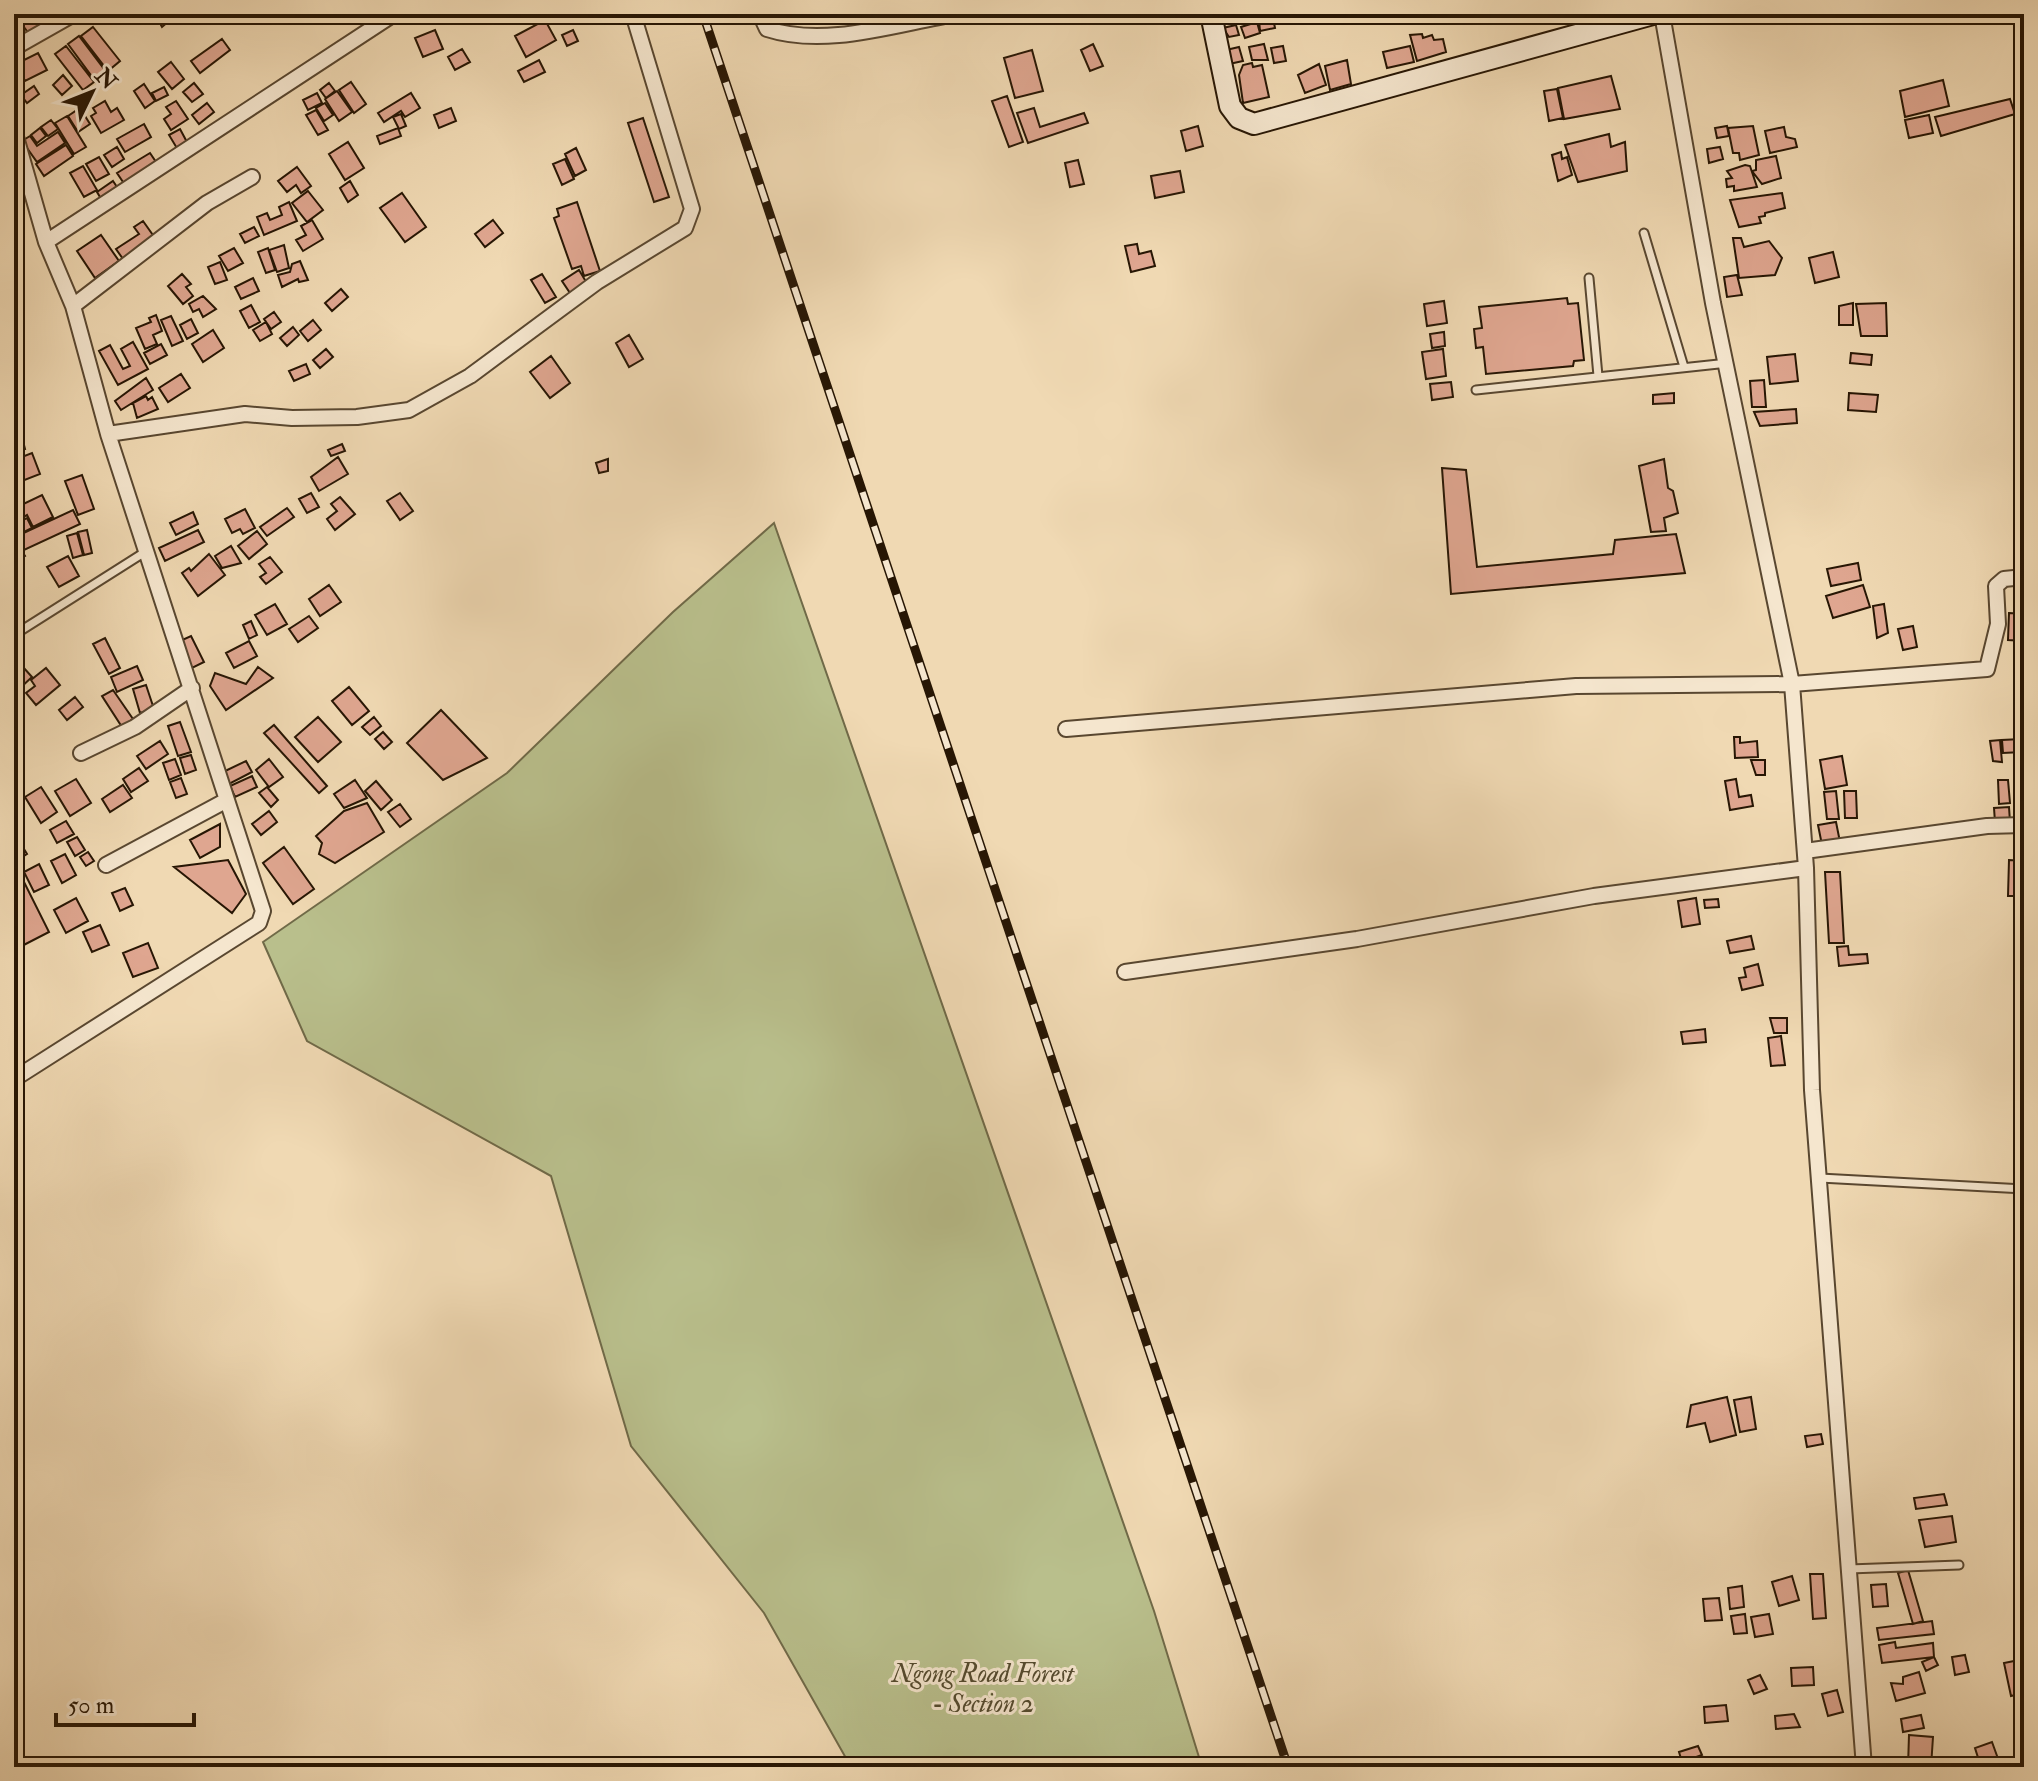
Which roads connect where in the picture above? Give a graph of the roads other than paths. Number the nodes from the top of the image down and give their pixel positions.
1 (74, 14) edge
2 (394, 14) edge
3 (633, 14) edge
4 (760, 14) edge
5 (955, 14) edge
6 (1211, 14) edge
7 (1653, 14) edge
8 (1662, 14) edge
9 (14, 48) edge
10 (14, 130) edge
11 (252, 177) dead end
12 (1644, 233) dead end
13 (46, 242) junction
14 (1589, 278) dead end
15 (73, 306) junction
16 (1728, 363) junction
17 (1684, 367) junction
18 (1598, 376) junction
19 (1476, 390) dead end
20 (108, 434) junction
21 (147, 551) junction
22 (2024, 577) edge
23 (14, 635) edge
24 (1792, 684) junction
25 (192, 688) junction
26 (1066, 729) dead end
27 (81, 753) dead end
28 (227, 800) junction
29 (2024, 825) edge
30 (1805, 851) junction
31 (106, 865) dead end
32 (1806, 868) junction
33 (1125, 972) dead end
34 (14, 1079) edge
35 (1820, 1178) junction
36 (2024, 1189) edge
37 (1959, 1565) dead end
38 (1849, 1569) junction
39 (1864, 1767) edge

1 - 9 street
2 - 13 street
3 - 20 street
4 - 5 street
6 - 7 main road
8 - 16 street
10 - 13 street
11 - 15 street
12 - 17 lane
13 - 15 street
14 - 18 lane
15 - 20 street
16 - 17 lane
16 - 24 street
17 - 18 lane
18 - 19 lane
20 - 21 street
21 - 23 lane
21 - 25 street
22 - 24 street
24 - 26 street
24 - 30 street
25 - 27 street
25 - 28 street
28 - 31 street
28 - 34 street
29 - 30 street
30 - 32 street
32 - 33 street
32 - 35 street
35 - 36 lane
35 - 38 street
37 - 38 lane
38 - 39 street

